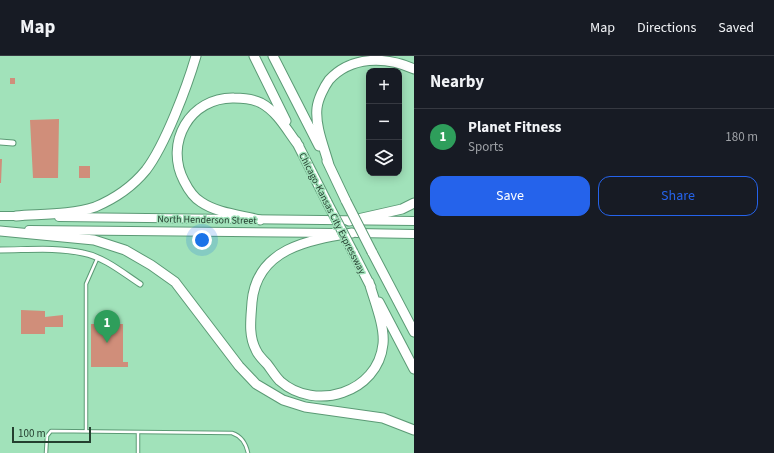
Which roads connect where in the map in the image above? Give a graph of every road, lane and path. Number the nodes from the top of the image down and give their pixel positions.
1 (196, 56) edge
2 (254, 56) edge
3 (273, 56) edge
4 (414, 68) edge
5 (0, 142) edge
6 (13, 143) dead end
7 (299, 146) junction
8 (329, 164) junction
9 (414, 203) edge
10 (0, 216) edge
11 (16, 216) junction
12 (260, 220) junction
13 (349, 221) junction
14 (414, 221) edge
15 (0, 230) edge
16 (352, 233) junction
17 (414, 234) edge
18 (0, 250) edge
19 (97, 258) junction
20 (387, 281) junction
21 (369, 282) junction
22 (140, 284) dead end
23 (414, 323) edge
24 (414, 332) edge
25 (414, 370) edge
26 (414, 430) edge
27 (86, 431) junction
28 (138, 432) junction
29 (46, 453) edge
30 (138, 453) edge
31 (248, 453) edge

1 - 11 highway
2 - 7 highway, Chicago-Kansas City Expressway
3 - 8 highway, Chicago-Kansas City Expressway
4 - 8 highway
5 - 6 street
7 - 12 highway
7 - 21 highway, Chicago-Kansas City Expressway, bridge
8 - 20 highway, Chicago-Kansas City Expressway, bridge
9 - 13 highway
10 - 11 main road, North Henderson Street
11 - 12 main road, North Henderson Street
12 - 13 main road, North Henderson Street
13 - 14 main road, North Henderson Street
15 - 16 main road, North Henderson Street
15 - 26 highway
16 - 17 main road, North Henderson Street
16 - 21 highway
18 - 19 street
19 - 22 street
19 - 27 lane
20 - 23 highway
20 - 24 highway, Chicago-Kansas City Expressway
21 - 25 highway, Chicago-Kansas City Expressway
27 - 28 lane
27 - 29 lane
28 - 30 lane
28 - 31 lane

